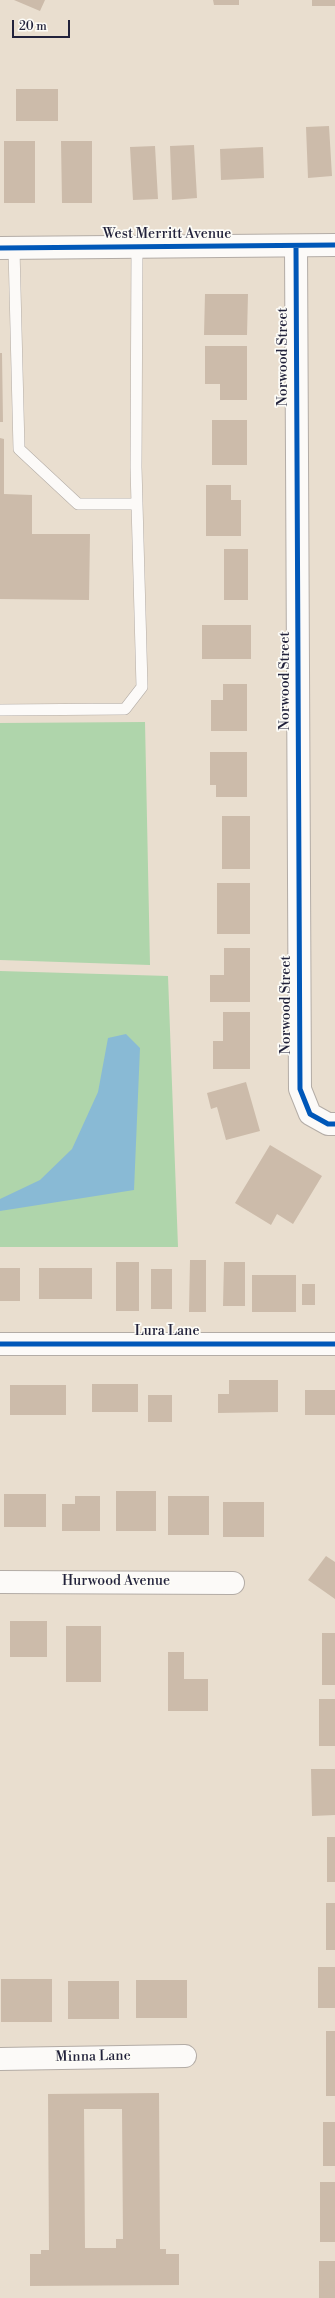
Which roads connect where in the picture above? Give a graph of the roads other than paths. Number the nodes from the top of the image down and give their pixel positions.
1 (335, 245) edge
2 (296, 246) junction
3 (137, 247) junction
4 (7, 248) edge
5 (136, 504) junction
6 (0, 710) edge
7 (335, 1124) edge
8 (0, 1344) edge
9 (335, 1344) edge
10 (0, 1582) edge
11 (233, 1583) dead end
12 (185, 2056) dead end
13 (0, 2059) edge

1 - 2 street, West Merritt Avenue
2 - 3 street, West Merritt Avenue
2 - 7 street, Norwood Street
3 - 4 street, West Merritt Avenue
3 - 5 lane
4 - 5 lane
5 - 6 lane
8 - 9 street, Lura Lane
10 - 11 street, Hurwood Avenue
12 - 13 street, Minna Lane

